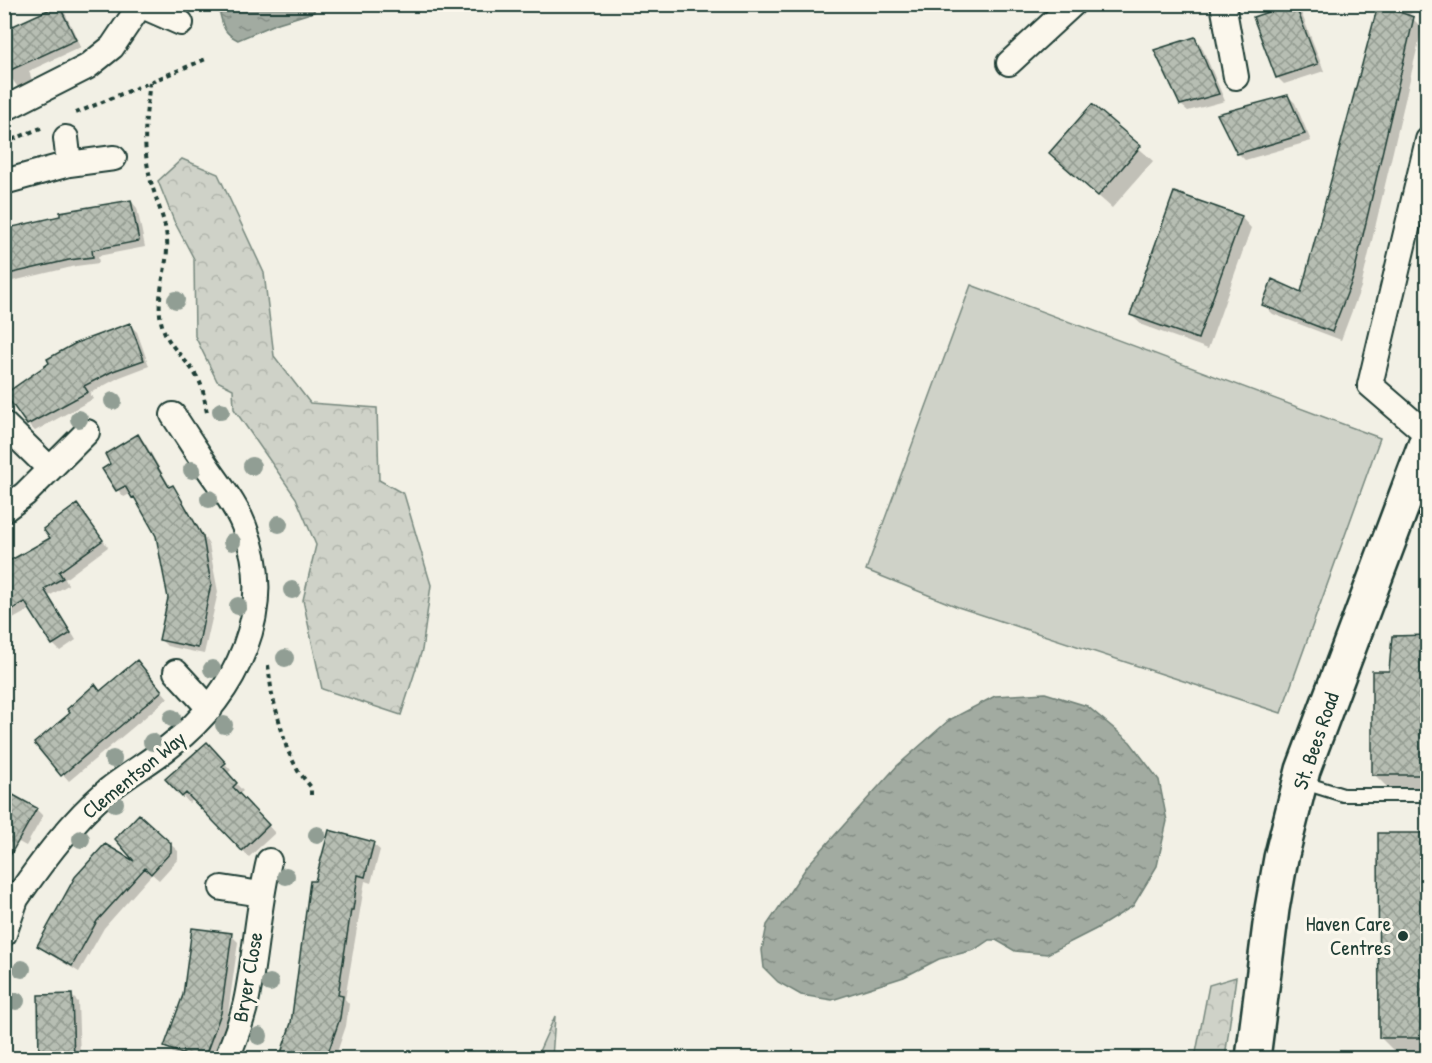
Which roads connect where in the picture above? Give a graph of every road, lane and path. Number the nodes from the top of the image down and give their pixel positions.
1 (1072, 4) edge
2 (1223, 4) edge
3 (140, 5) edge
4 (181, 23) dead end
5 (208, 58) dead end
6 (1009, 63) dead end
7 (1236, 77) dead end
8 (4, 109) edge
9 (60, 127) junction
10 (1428, 140) edge
11 (4, 143) edge
12 (114, 158) dead end
13 (69, 164) junction
14 (4, 182) edge
15 (173, 415) dead end
16 (4, 424) edge
17 (87, 432) dead end
18 (1428, 436) edge
19 (50, 469) junction
20 (4, 510) edge
21 (176, 672) dead end
22 (210, 709) junction
23 (1300, 782) junction
24 (1428, 795) edge
25 (270, 861) dead end
26 (222, 888) dead end
27 (261, 894) junction
28 (10, 895) edge
29 (4, 934) edge
30 (227, 1059) edge
31 (1253, 1059) edge

1 - 6 street
2 - 7 street
3 - 4 street
3 - 8 street
5 - 9 path
9 - 11 path
9 - 13 street
10 - 18 street
12 - 13 street
13 - 14 street
15 - 22 street, Clementson Way
16 - 19 street
17 - 19 street
18 - 23 main road, St. Bees Road
19 - 20 street
21 - 22 street
22 - 28 street, Clementson Way
23 - 24 lane
23 - 31 main road, St. Bees Road
25 - 27 street, Bryer Close
26 - 27 street
27 - 30 street, Bryer Close
28 - 29 street, Clementson Way

